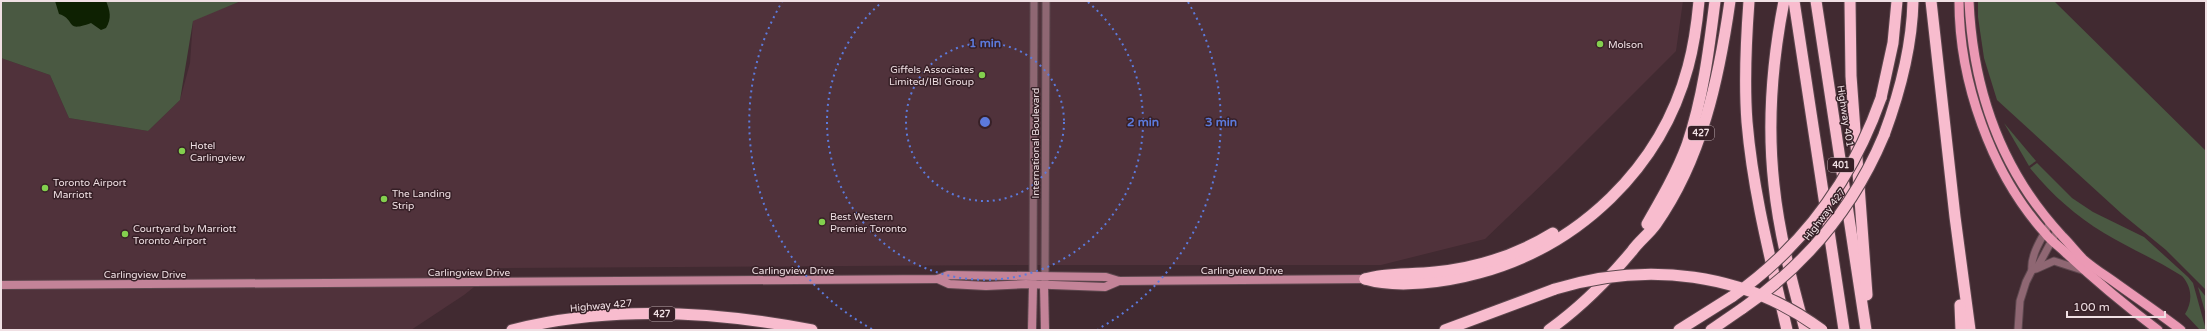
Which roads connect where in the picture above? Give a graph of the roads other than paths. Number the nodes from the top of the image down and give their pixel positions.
1 (1034, 1) edge
2 (1046, 1) edge
3 (1693, 1) edge
4 (1699, 1) edge
5 (1715, 1) edge
6 (1730, 1) edge
7 (1749, 1) edge
8 (1784, 1) edge
9 (1794, 1) edge
10 (1816, 1) edge
11 (1850, 1) edge
12 (1897, 1) edge
13 (1913, 1) edge
14 (1931, 1) edge
15 (1959, 1) edge
16 (1969, 1) edge
17 (1955, 217) junction
18 (2050, 223) junction
19 (2057, 231) junction
20 (2044, 233) junction
21 (2052, 240) junction
22 (1633, 249) junction
23 (2032, 270) junction
24 (2084, 270) junction
25 (1033, 276) junction
26 (1044, 276) junction
27 (938, 279) junction
28 (1365, 279) junction
29 (1119, 281) junction
30 (1, 285) edge
31 (1033, 285) junction
32 (1044, 285) junction
33 (2180, 329) edge
34 (512, 330) edge
35 (812, 330) edge
36 (1032, 330) edge
37 (1045, 330) edge
38 (1445, 330) edge
39 (1549, 330) edge
40 (1679, 330) edge
41 (1711, 330) edge
42 (1787, 330) edge
43 (1805, 330) edge
44 (1822, 330) edge
45 (1844, 330) edge
46 (1868, 330) edge
47 (1961, 330) edge
48 (1970, 330) edge
49 (2018, 330) edge
50 (2158, 330) edge

1 - 25 street, International Boulevard
2 - 26 street, International Boulevard
3 - 28 highway
4 - 28 highway
5 - 22 highway
6 - 22 highway, 427
7 - 42 highway
8 - 43 highway
9 - 45 highway, 401
10 - 46 highway, Highway 401 / 401
11 - 46 highway
12 - 40 highway, bridge
13 - 41 highway, Highway 427, bridge
14 - 17 highway
15 - 20 main road
16 - 18 main road
17 - 47 highway
17 - 48 highway
18 - 19 main road
18 - 20 street
19 - 21 street
19 - 33 main road
20 - 21 main road
20 - 23 street
21 - 23 street
21 - 24 main road
22 - 39 highway, 427
23 - 24 street
23 - 49 street
24 - 50 main road
25 - 26 main road, Carlingview Drive
25 - 27 main road, Carlingview Drive
25 - 31 street, International Boulevard
26 - 29 main road, Carlingview Drive
26 - 32 street, International Boulevard
27 - 30 main road, Carlingview Drive
27 - 31 main road, Carlingview Drive
28 - 29 main road, Carlingview Drive
29 - 32 main road, Carlingview Drive
31 - 32 main road, Carlingview Drive
31 - 36 main road
32 - 37 main road
34 - 35 highway, Highway 427 / 427
38 - 44 highway, bridge

